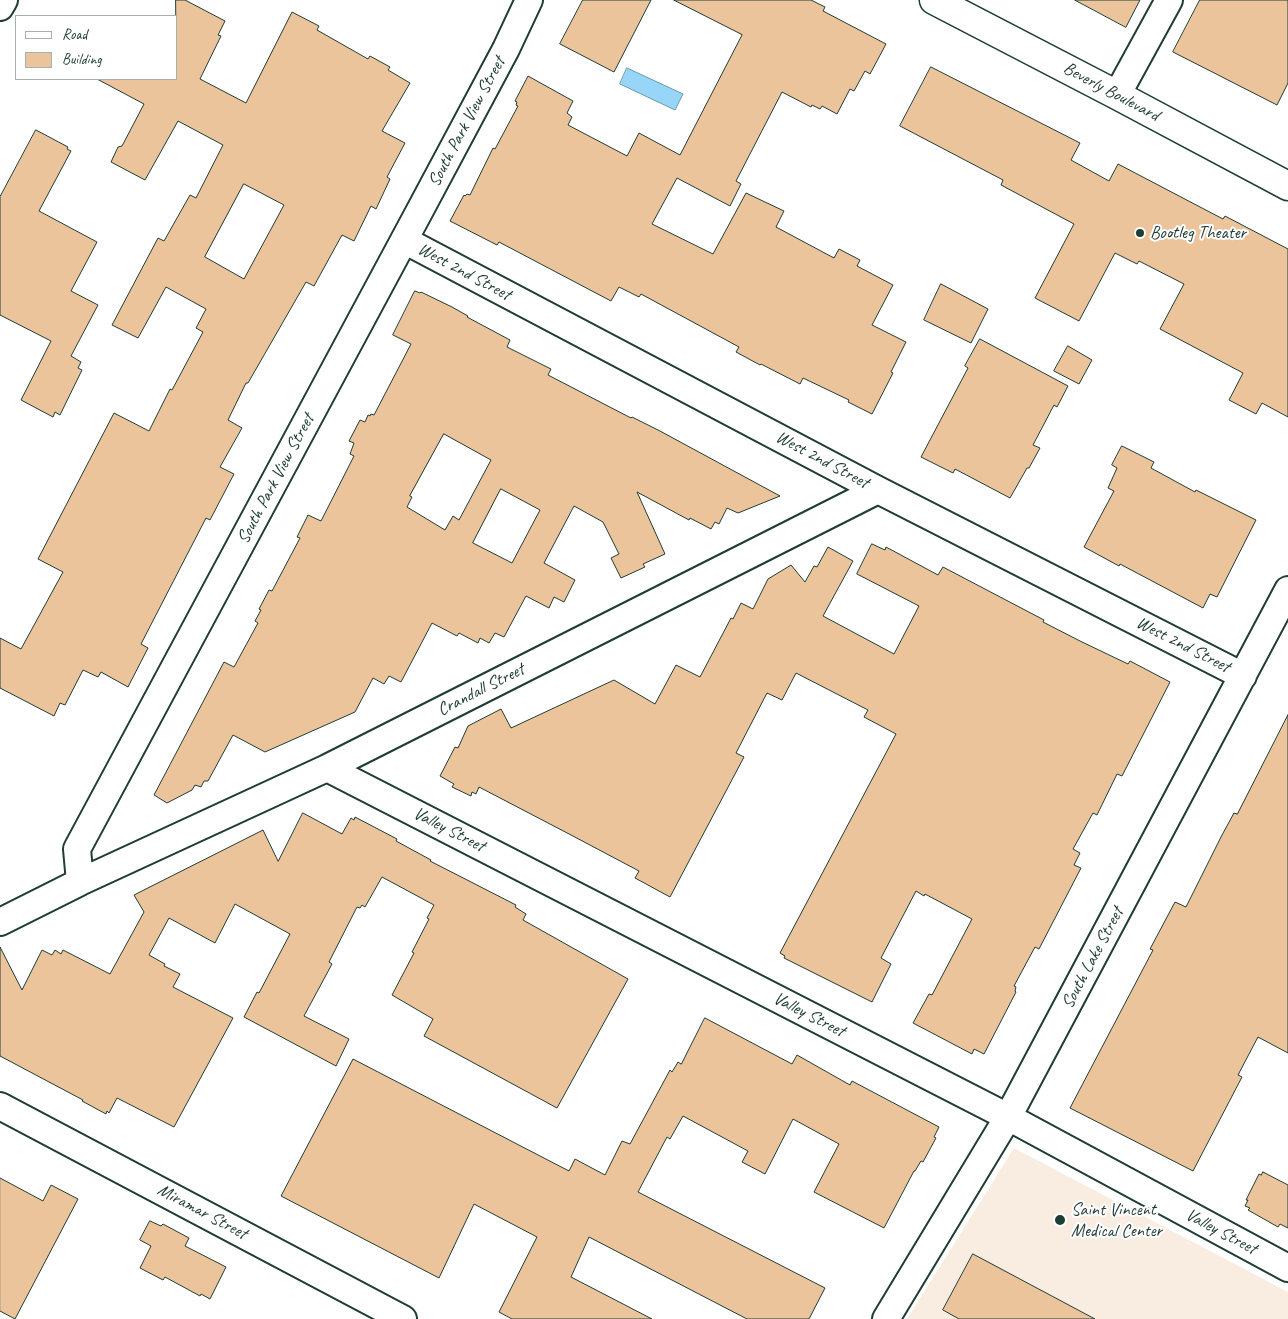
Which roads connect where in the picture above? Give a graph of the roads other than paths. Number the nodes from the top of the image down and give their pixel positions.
1 (4, 0) edge
2 (529, 0) edge
3 (934, 0) edge
4 (1168, 0) edge
5 (0, 7) edge
6 (1117, 95) junction
7 (1288, 186) edge
8 (404, 240) junction
9 (878, 490) junction
10 (1288, 590) edge
11 (1243, 676) junction
12 (327, 768) junction
13 (80, 882) junction
14 (0, 922) edge
15 (0, 1106) edge
16 (1008, 1117) junction
17 (1288, 1268) edge
18 (396, 1317) edge
19 (886, 1319) edge

1 - 5 street
2 - 8 street, South Park View Street
3 - 6 main road, Beverly Boulevard
4 - 6 street
6 - 7 main road, Beverly Boulevard
8 - 9 street, West 2nd Street
8 - 13 street, South Park View Street
9 - 11 street, West 2nd Street
9 - 12 street, Crandall Street
10 - 11 street, South Lake Street
11 - 16 street, South Lake Street
12 - 13 street, Crandall Street
12 - 16 street, Valley Street
13 - 14 street
15 - 18 street, Miramar Street
16 - 17 street, Valley Street
16 - 19 street, South Lake Street

